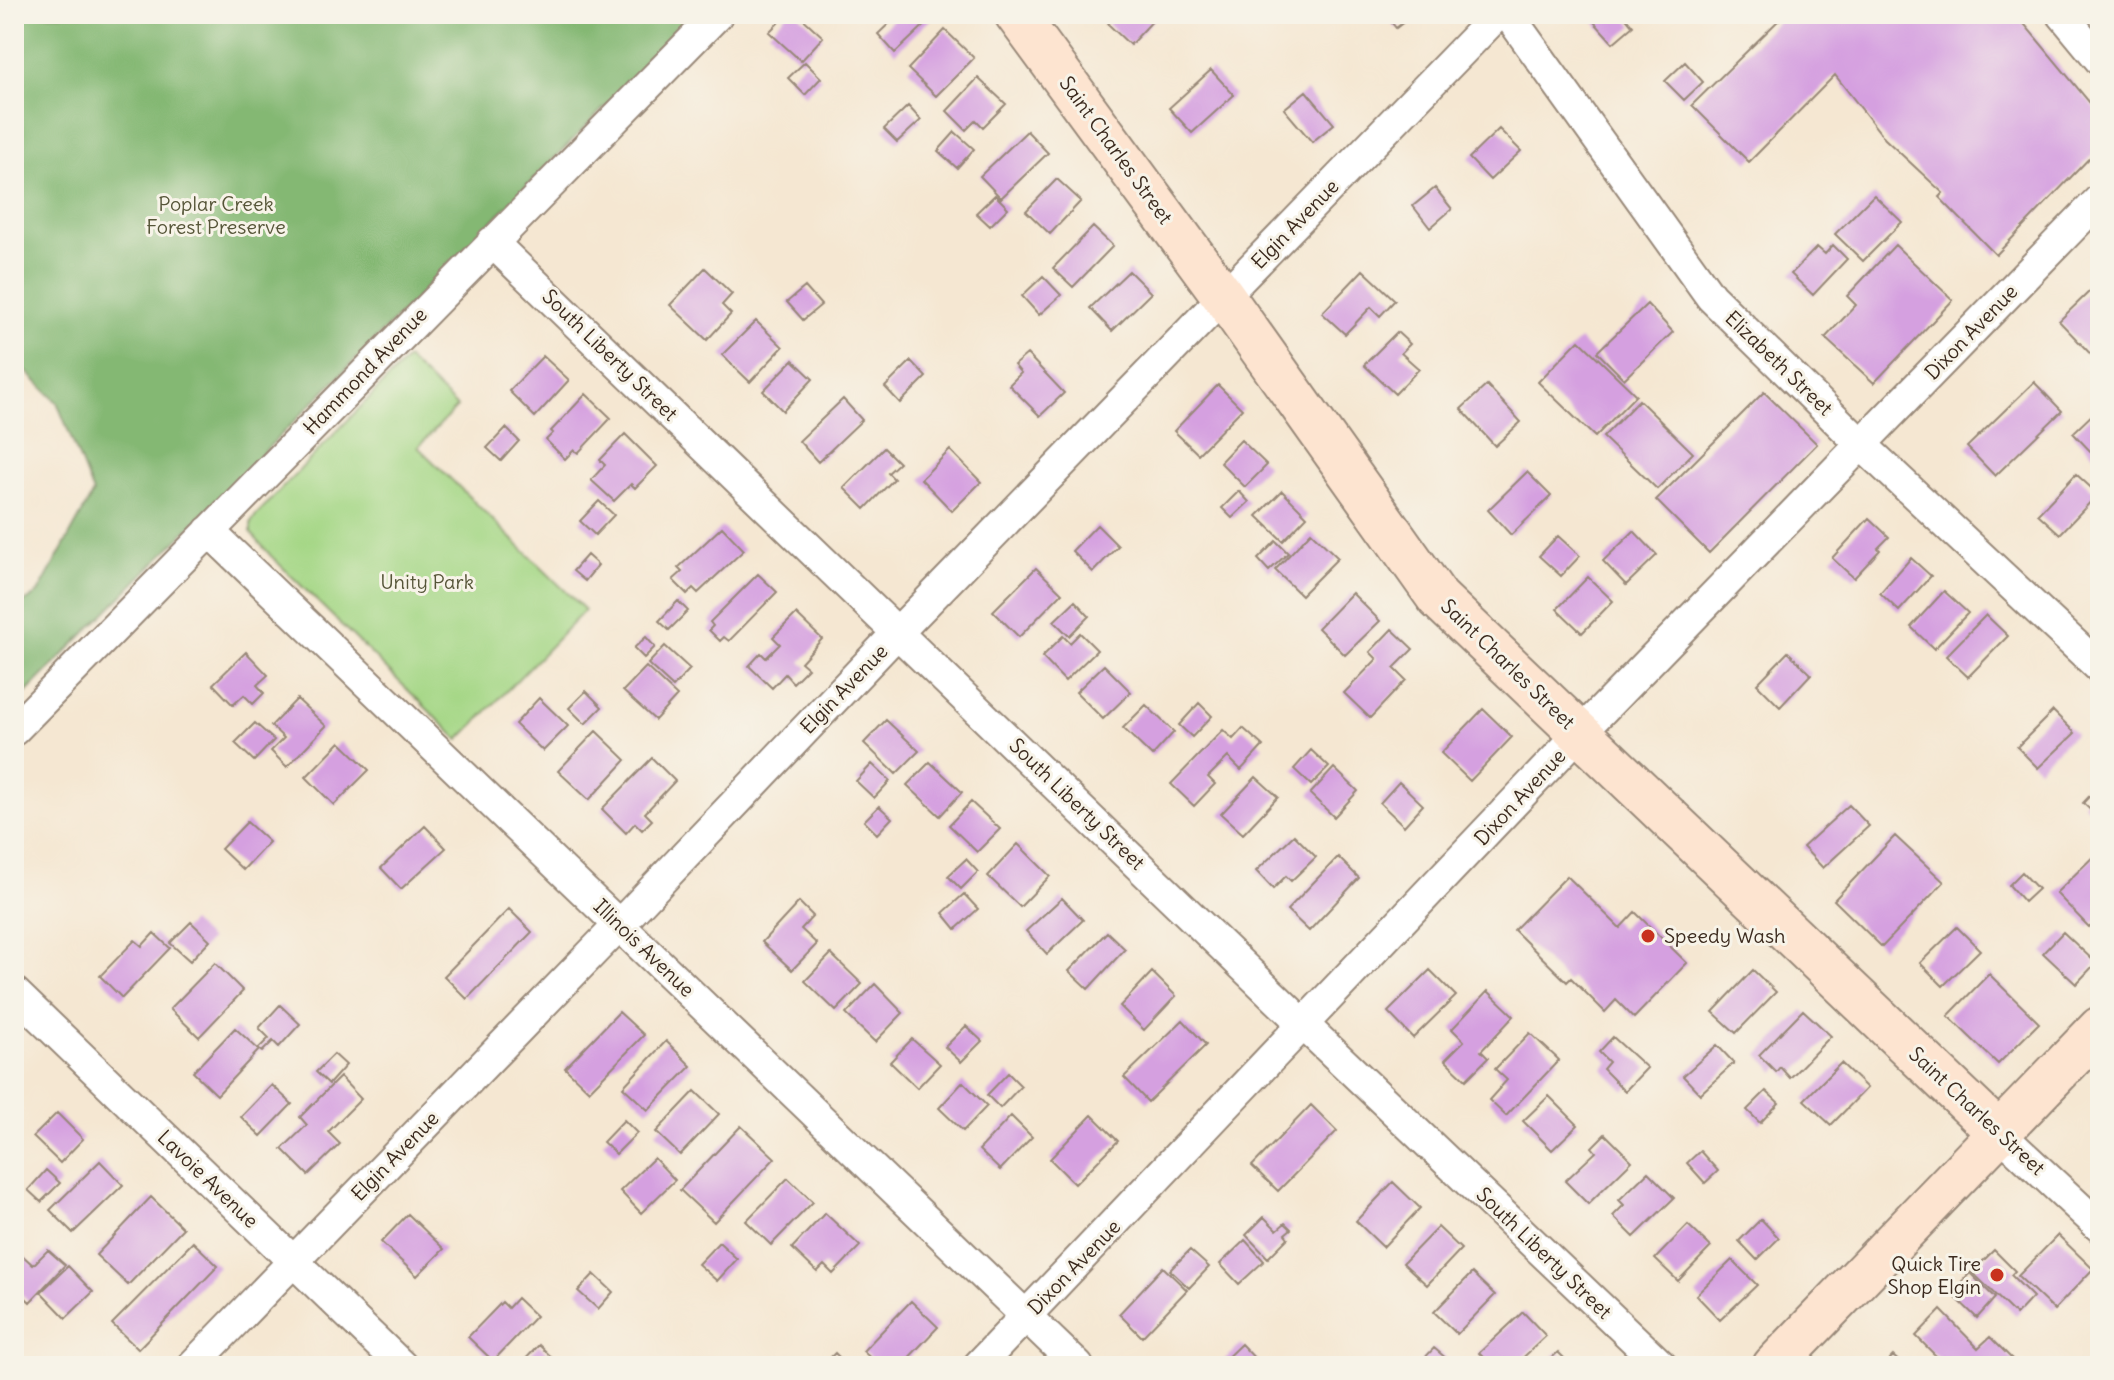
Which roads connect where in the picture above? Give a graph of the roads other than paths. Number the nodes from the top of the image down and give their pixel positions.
1 (718, 14) edge
2 (1016, 14) edge
3 (1498, 14) edge
4 (1508, 14) edge
5 (2062, 14) edge
6 (2100, 60) edge
7 (2100, 199) edge
8 (492, 242) junction
9 (1224, 297) junction
10 (1862, 445) junction
11 (209, 531) junction
12 (898, 632) junction
13 (2100, 668) edge
14 (14, 730) edge
15 (1580, 733) junction
16 (620, 924) junction
17 (14, 992) edge
18 (1304, 1025) junction
19 (2100, 1028) edge
20 (1998, 1132) junction
21 (2100, 1227) edge
22 (293, 1261) junction
23 (1026, 1317) junction
24 (192, 1366) edge
25 (402, 1366) edge
26 (978, 1366) edge
27 (1078, 1366) edge
28 (1662, 1366) edge
29 (1774, 1366) edge

1 - 8 street, Hammond Avenue
2 - 9 main road, Saint Charles Street
3 - 9 street, Elgin Avenue
4 - 10 street, Elizabeth Street
5 - 6 street
7 - 10 street, Dixon Avenue
8 - 11 street, Hammond Avenue
8 - 12 street, South Liberty Street
9 - 12 street, Elgin Avenue
9 - 15 main road, Saint Charles Street
10 - 13 street, Elizabeth Street
10 - 15 street, Dixon Avenue
11 - 14 street, Hammond Avenue
11 - 16 street, Illinois Avenue
12 - 16 street, Elgin Avenue
12 - 18 street, South Liberty Street
15 - 18 street, Dixon Avenue
15 - 20 main road, Saint Charles Street
16 - 22 street, Elgin Avenue
16 - 23 street, Illinois Avenue
17 - 22 street, Lavoie Avenue
18 - 23 street, Dixon Avenue
18 - 28 street, South Liberty Street
19 - 20 main road
20 - 21 street, Saint Charles Street
20 - 29 main road
22 - 24 street, Elgin Avenue
22 - 25 street, Lavoie Avenue
23 - 26 street, Dixon Avenue
23 - 27 street, Illinois Avenue

